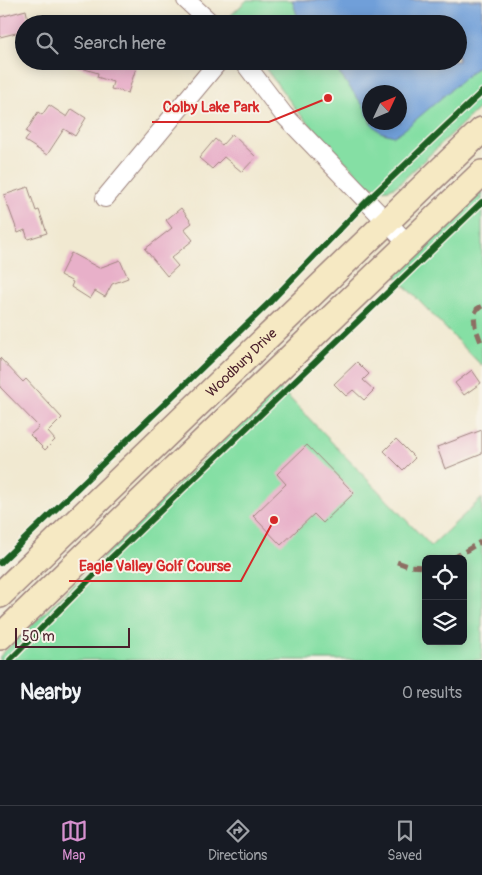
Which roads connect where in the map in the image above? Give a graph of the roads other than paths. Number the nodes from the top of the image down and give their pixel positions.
1 (186, 0) edge
2 (202, 15) edge
3 (212, 70) edge
4 (250, 70) edge
5 (482, 130) edge
6 (482, 173) edge
7 (106, 198) dead end
8 (386, 222) junction
9 (408, 244) junction
10 (0, 595) edge
11 (0, 637) edge

1 - 2 street
3 - 7 street
4 - 8 street
5 - 8 main road, Woodbury Drive
6 - 9 main road
8 - 9 street
8 - 10 main road, Woodbury Drive
9 - 11 main road

